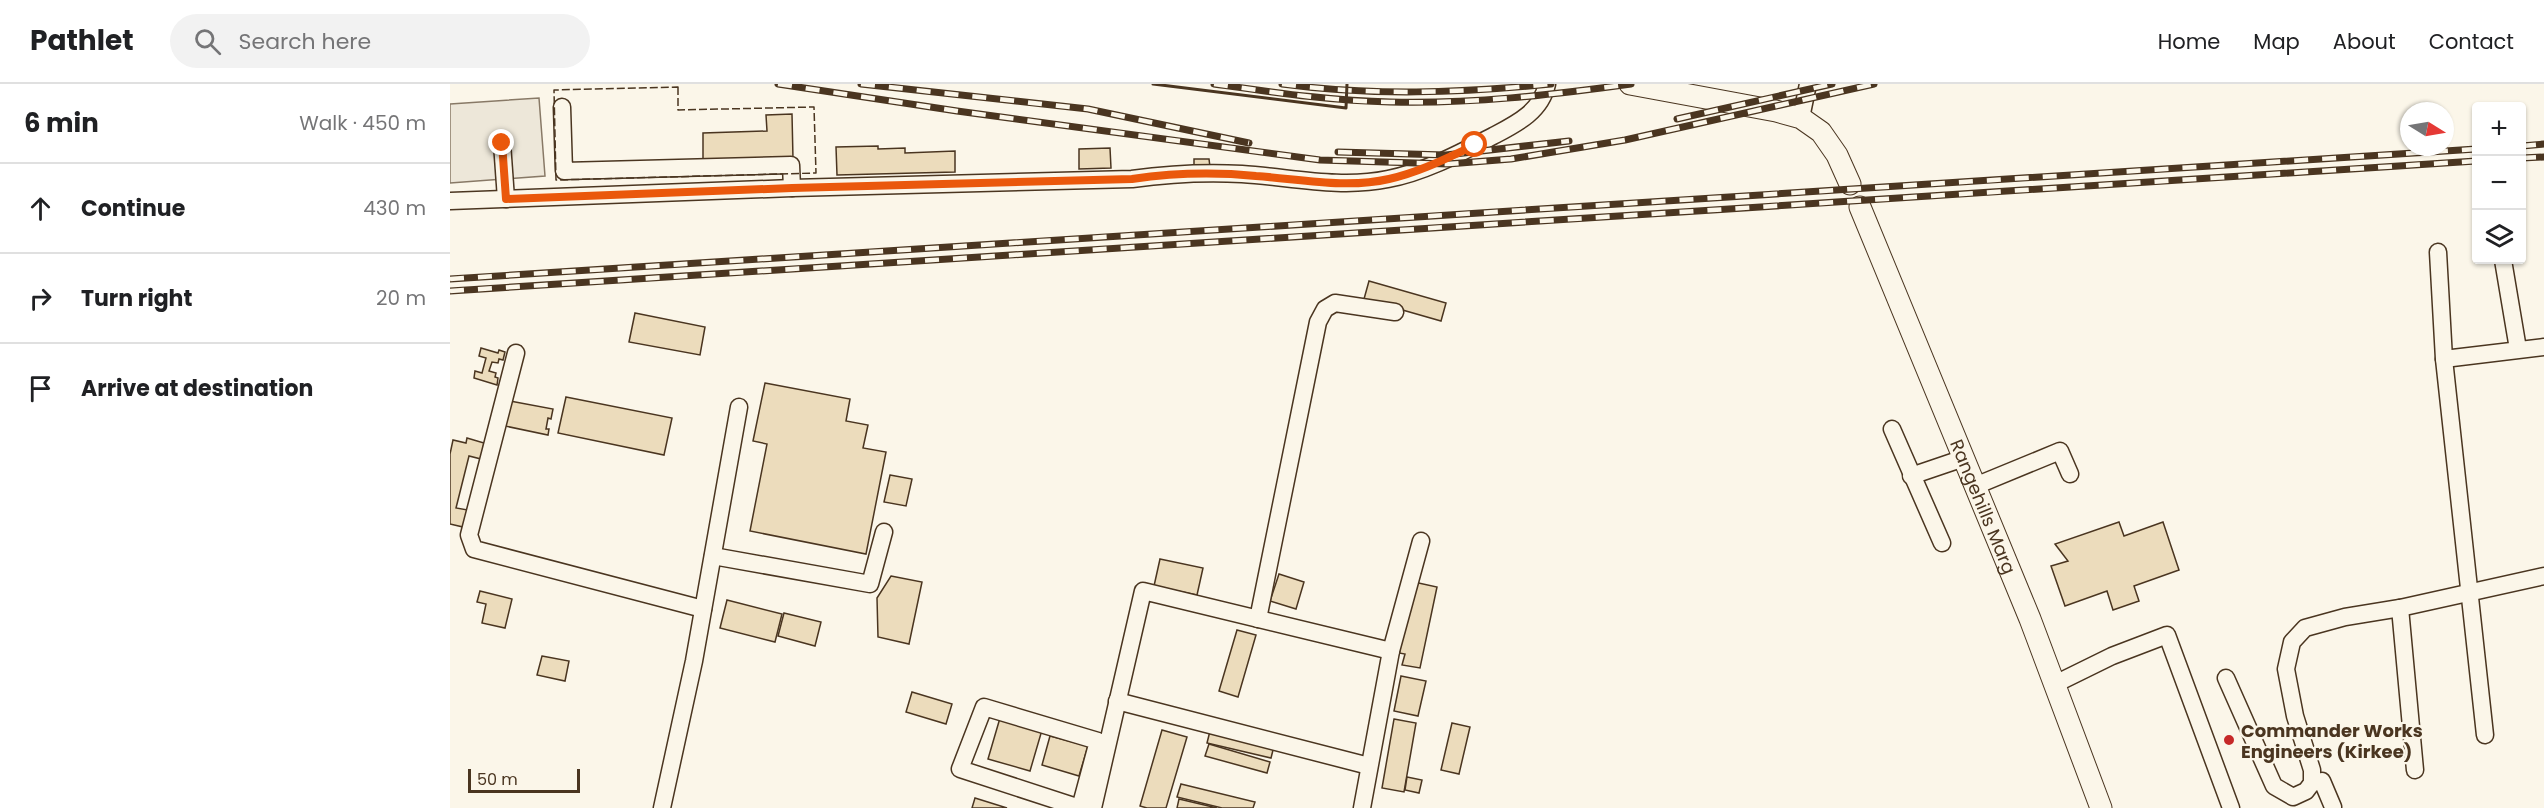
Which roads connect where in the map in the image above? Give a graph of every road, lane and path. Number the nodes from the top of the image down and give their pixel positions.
1 (1547, 84) edge
2 (1630, 84) edge
3 (1809, 84) edge
4 (1656, 86) edge
5 (1679, 88) edge
6 (561, 107) dead end
7 (1801, 118) junction
8 (502, 143) dead end
9 (1850, 184) dead end
10 (792, 188) junction
11 (506, 199) junction
12 (450, 201) edge
13 (1860, 207) dead end
14 (2438, 252) dead end
15 (2504, 264) edge
16 (1395, 312) dead end
17 (2544, 346) edge
18 (2518, 349) junction
19 (516, 353) dead end
20 (2444, 359) junction
21 (739, 407) dead end
22 (1892, 429) dead end
23 (1964, 458) junction
24 (2070, 474) dead end
25 (1911, 476) junction
26 (1975, 486) junction
27 (884, 532) dead end
28 (1421, 541) dead end
29 (1942, 543) dead end
30 (713, 556) junction
31 (2544, 576) edge
32 (2468, 592) junction
33 (2400, 608) junction
34 (703, 609) junction
35 (1258, 619) junction
36 (1391, 651) junction
37 (2226, 678) dead end
38 (2055, 684) junction
39 (1117, 701) junction
40 (2485, 735) dead end
41 (1103, 742) junction
42 (1369, 766) junction
43 (2415, 770) dead end
44 (2312, 783) junction
45 (2333, 807) edge
46 (662, 808) edge
47 (1093, 808) edge
48 (1362, 808) edge
49 (2101, 808) edge
50 (2230, 808) edge

1 - 10 street
2 - 4 main road
3 - 7 street
4 - 5 main road
5 - 7 main road
6 - 10 street
7 - 9 main road
8 - 11 street
10 - 11 street
11 - 12 street
13 - 23 main road, Rangehills Marg
14 - 20 street
15 - 18 street
16 - 35 street
17 - 18 street
18 - 20 street
19 - 34 street
20 - 32 street
21 - 30 street
22 - 25 street
23 - 25 street
23 - 26 main road, Rangehills Marg
24 - 26 street
25 - 29 street
26 - 38 main road, Rangehills Marg
27 - 30 street
28 - 36 street
30 - 34 street
31 - 32 street
32 - 33 street
32 - 40 street
33 - 43 street
33 - 44 street
34 - 46 street
35 - 36 street
35 - 39 street
36 - 42 street
37 - 44 street
38 - 49 main road, Rangehills Marg
38 - 50 street
39 - 41 street
39 - 42 street
41 - 41 street
41 - 47 street
42 - 48 street
44 - 45 street

